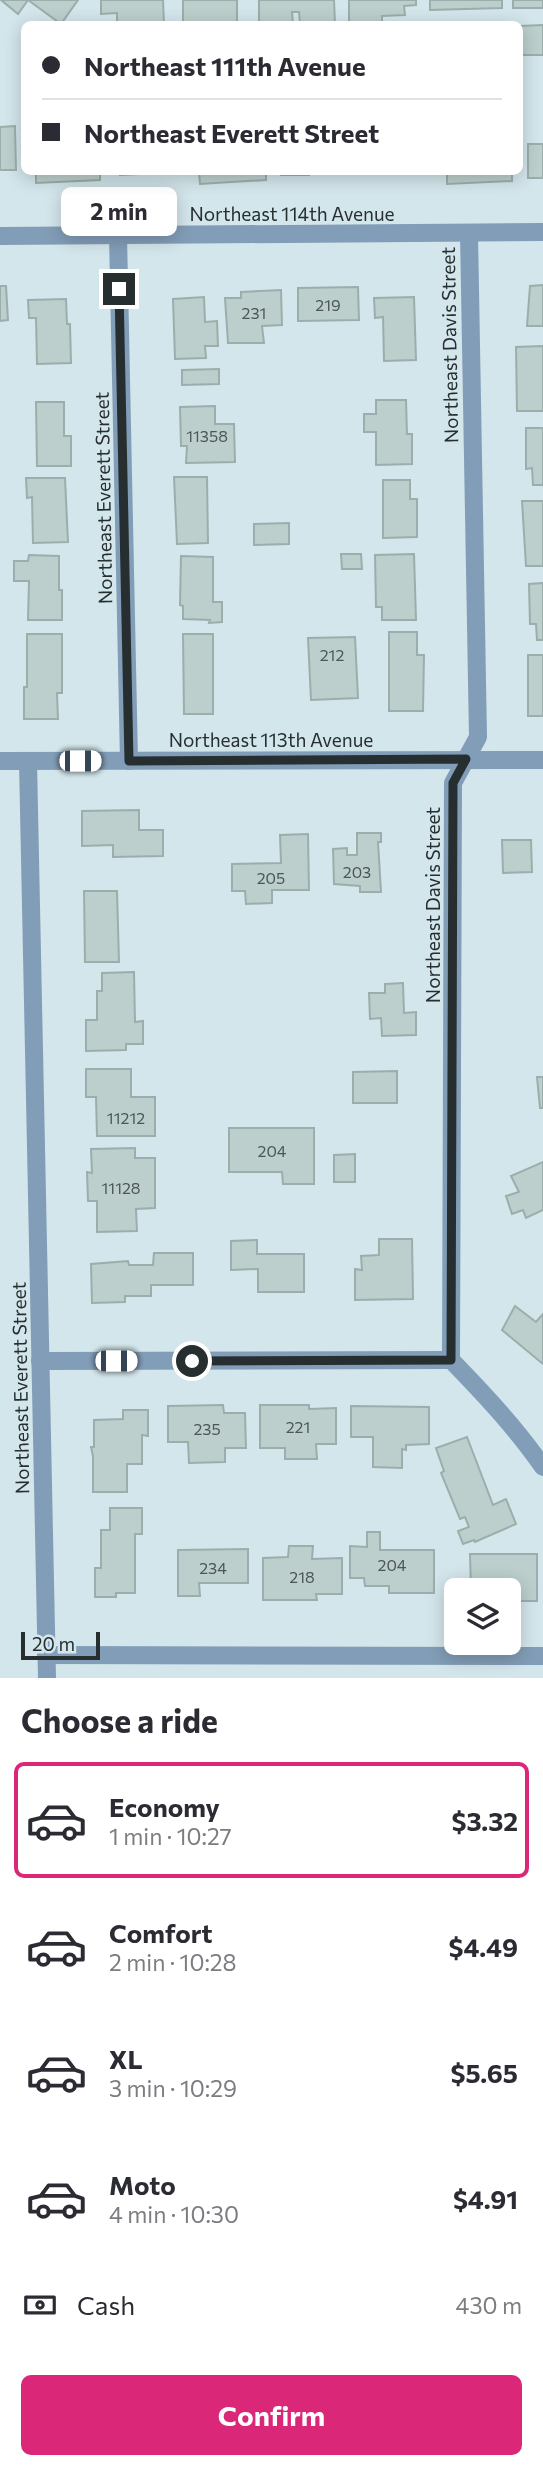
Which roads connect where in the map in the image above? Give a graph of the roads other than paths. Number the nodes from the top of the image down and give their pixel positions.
1 (543, 232) edge
2 (469, 233) junction
3 (118, 235) junction
4 (0, 236) edge
5 (466, 759) junction
6 (543, 760) edge
7 (0, 761) edge
8 (28, 761) junction
9 (129, 761) junction
10 (451, 1360) junction
11 (40, 1362) junction
12 (543, 1467) edge
13 (46, 1655) junction
14 (543, 1656) edge
15 (47, 1678) edge

1 - 2 street, Northeast 114th Avenue
2 - 3 street, Northeast 114th Avenue
2 - 5 street, Northeast Davis Street
3 - 4 street, Northeast 114th Avenue
3 - 9 street, Northeast Everett Street
5 - 6 street, Northeast 113th Avenue
5 - 9 street, Northeast 113th Avenue
5 - 10 street, Northeast Davis Street
7 - 8 street, Northeast 113th Avenue
8 - 9 street, Northeast 113th Avenue
8 - 11 street, Northeast Everett Street
10 - 11 street
10 - 12 street
11 - 13 street, Northeast Everett Street
13 - 14 street
13 - 15 street, Northeast Everett Street

